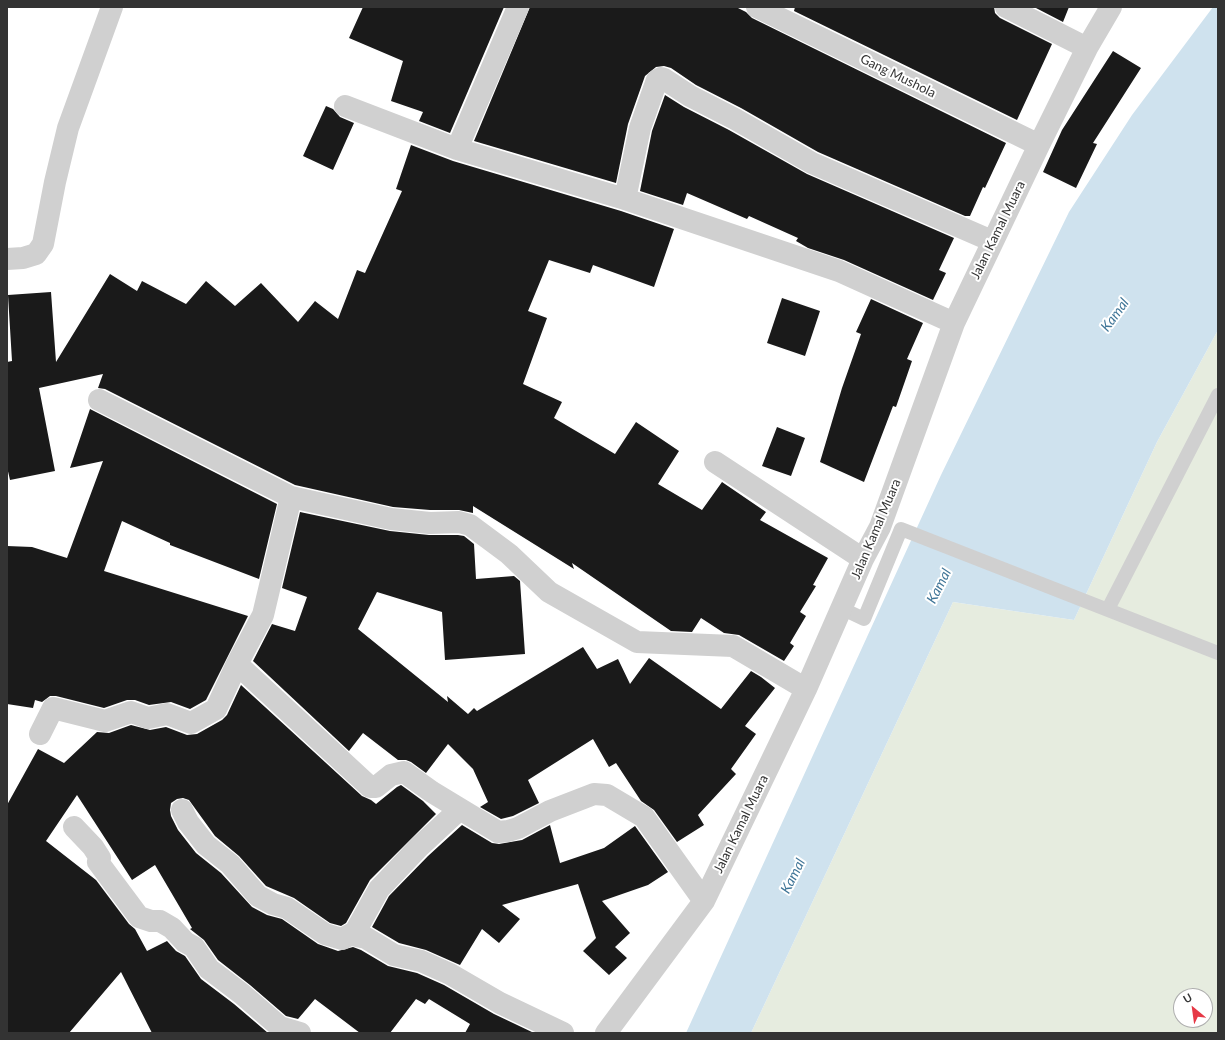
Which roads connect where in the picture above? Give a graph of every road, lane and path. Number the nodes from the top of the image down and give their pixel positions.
1 (112, 7) edge
2 (518, 7) edge
3 (757, 7) edge
4 (1006, 7) edge
5 (1111, 7) edge
6 (1087, 48) junction
7 (345, 106) dead end
8 (1039, 145) junction
9 (457, 149) junction
10 (625, 199) junction
11 (992, 241) junction
12 (7, 259) edge
13 (954, 323) junction
14 (1218, 396) edge
15 (99, 400) dead end
16 (715, 462) dead end
17 (291, 497) junction
18 (863, 559) junction
19 (843, 609) junction
20 (1108, 609) junction
21 (1218, 653) edge
22 (237, 664) junction
23 (806, 689) junction
24 (40, 734) dead end
25 (460, 808) junction
26 (182, 810) dead end
27 (74, 827) dead end
28 (704, 901) junction
29 (355, 932) junction
30 (300, 1033) edge
31 (564, 1033) edge
32 (606, 1033) edge

1 - 12 street
2 - 9 street
3 - 8 street, Gang Mushola
4 - 6 street
5 - 6 street, Jalan Kamal Muara
6 - 8 street, Jalan Kamal Muara
7 - 9 street
8 - 11 street, Jalan Kamal Muara
9 - 10 street
10 - 11 street
10 - 13 street
11 - 13 street, Jalan Kamal Muara
13 - 18 street, Jalan Kamal Muara
14 - 20 lane
15 - 17 street
16 - 18 street
17 - 22 street
17 - 23 street
18 - 19 street, Jalan Kamal Muara
19 - 20 lane
19 - 23 street, Jalan Kamal Muara
20 - 21 lane
22 - 24 street
22 - 25 street
23 - 28 street, Jalan Kamal Muara
25 - 28 street
25 - 29 street
26 - 29 street
27 - 30 street
28 - 32 street, Jalan Kamal Muara
29 - 31 street

